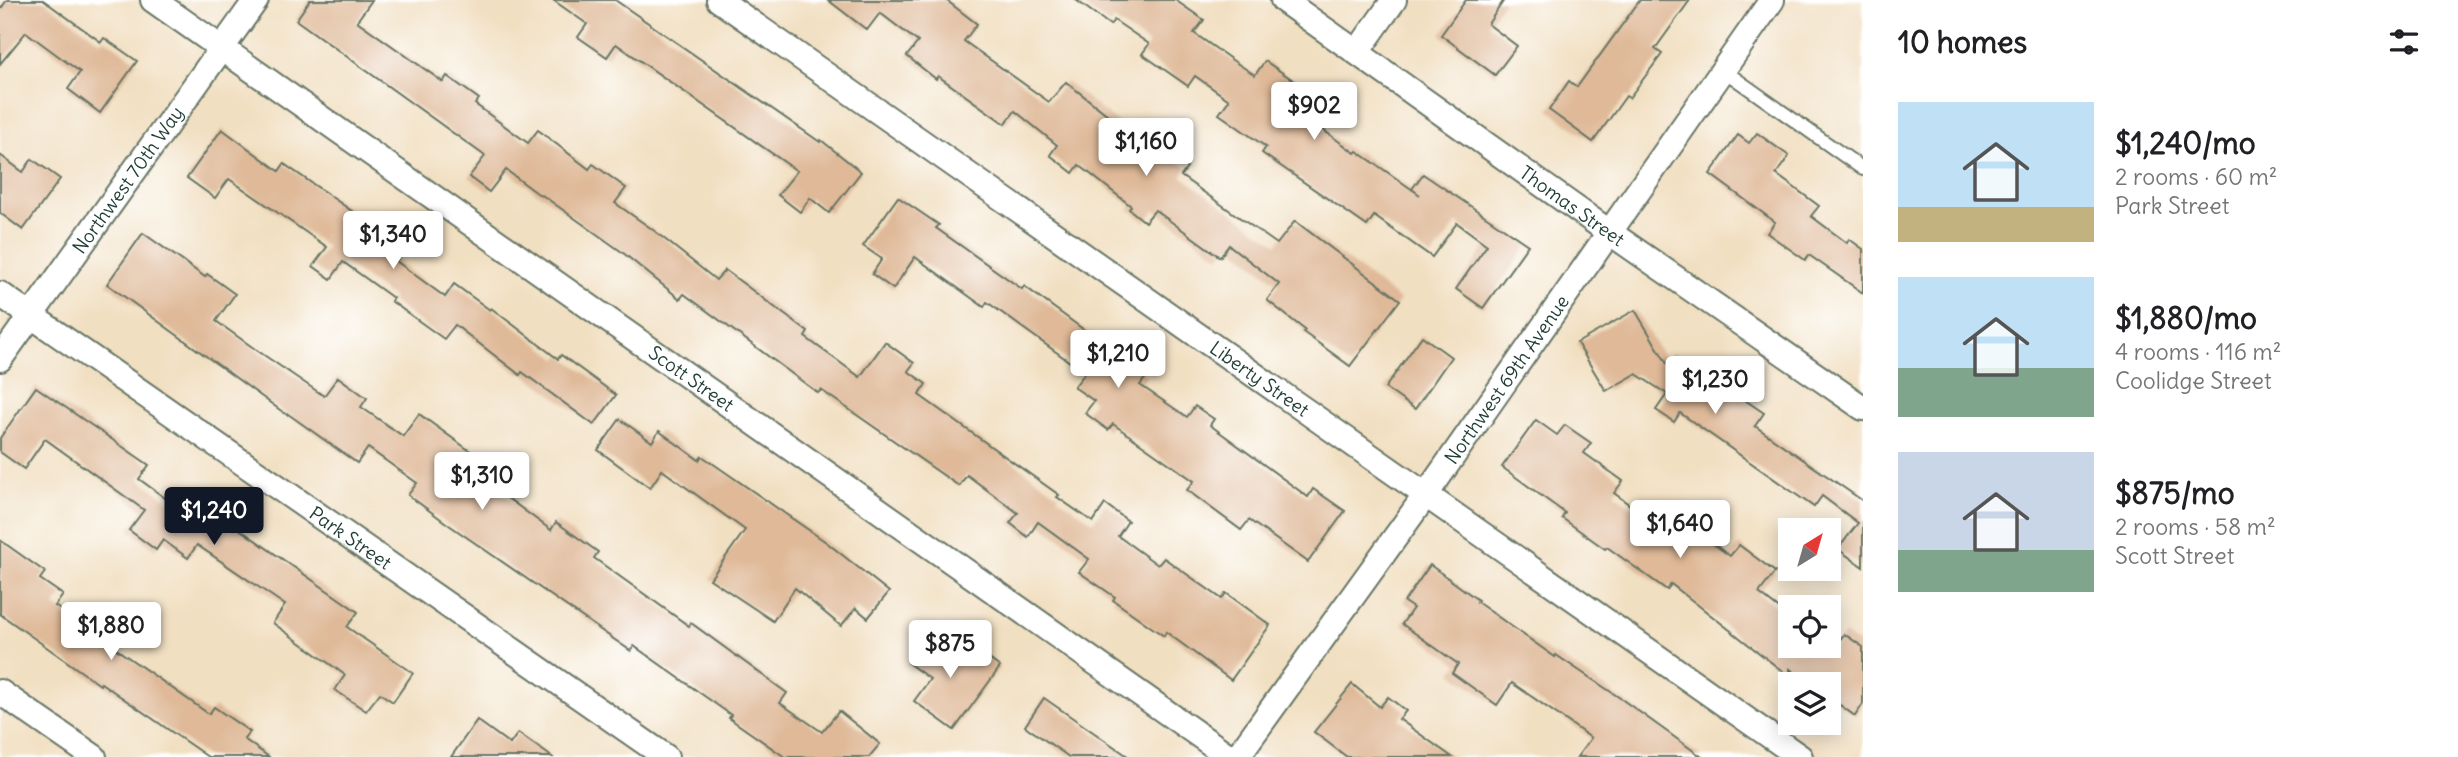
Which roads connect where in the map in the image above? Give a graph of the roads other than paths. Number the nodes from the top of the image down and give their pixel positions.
1 (153, 0) edge
2 (256, 0) edge
3 (719, 0) edge
4 (1283, 0) edge
5 (1394, 0) edge
6 (1772, 0) edge
7 (222, 49) junction
8 (1357, 52) junction
9 (1723, 70) junction
10 (1863, 169) edge
11 (1609, 232) junction
12 (0, 294) edge
13 (30, 315) junction
14 (0, 359) edge
15 (1863, 408) edge
16 (1425, 496) junction
17 (0, 692) edge
18 (94, 757) edge
19 (666, 757) edge
20 (1230, 757) edge
21 (1237, 757) edge
22 (1800, 757) edge

1 - 7 street, Scott Street
2 - 7 street, Northwest 70th Way
3 - 16 street, Liberty Street
4 - 8 street, Thomas Street
5 - 8 street
6 - 9 street, Northwest 69th Avenue
7 - 13 street, Northwest 70th Way
7 - 20 street, Scott Street
8 - 11 street, Thomas Street
9 - 10 lane
9 - 11 street, Northwest 69th Avenue
11 - 15 street, Thomas Street
11 - 16 street, Northwest 69th Avenue
12 - 13 street, Park Street
13 - 14 street, Northwest 70th Way
13 - 19 street, Park Street
16 - 21 street, Northwest 69th Avenue
16 - 22 street, Liberty Street
17 - 18 street

